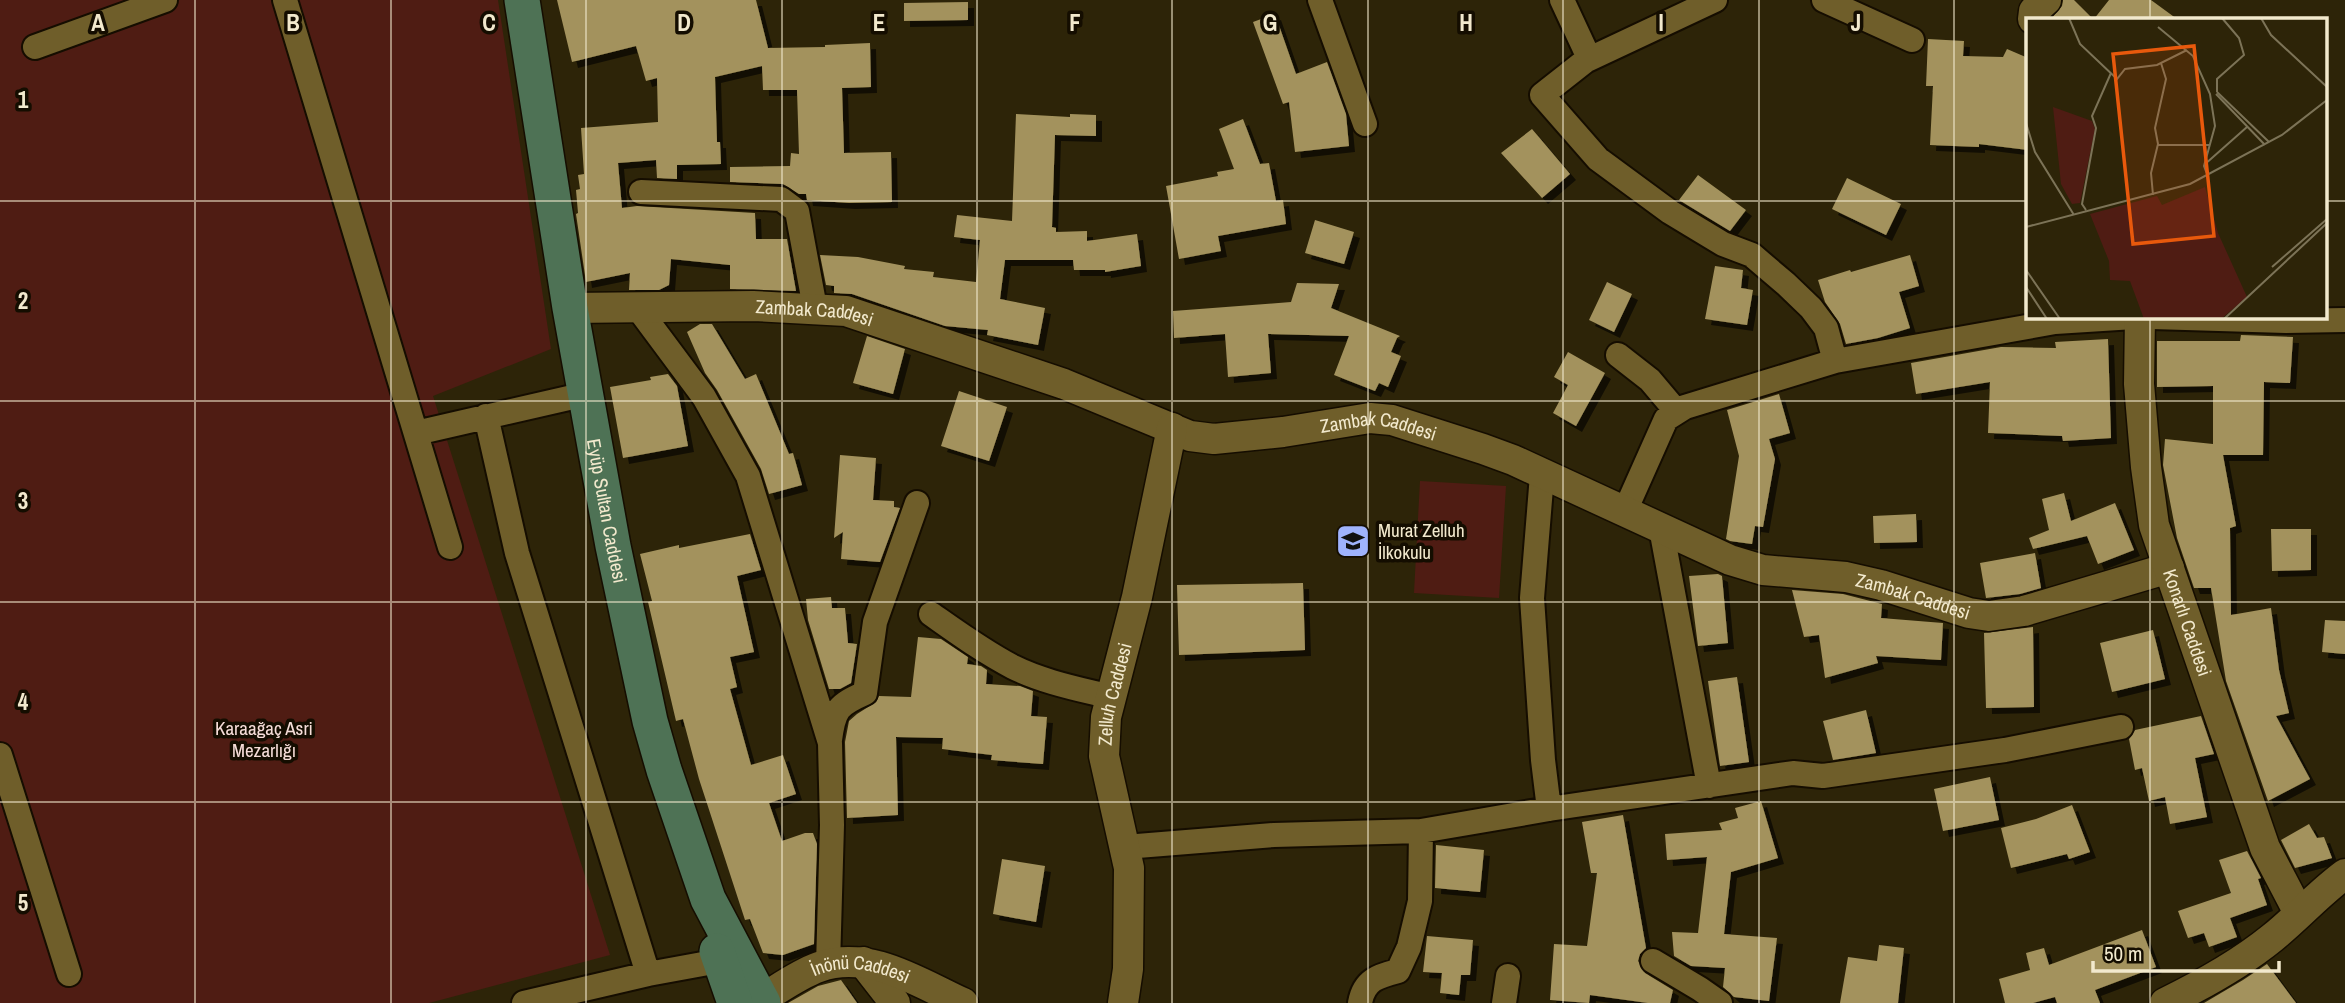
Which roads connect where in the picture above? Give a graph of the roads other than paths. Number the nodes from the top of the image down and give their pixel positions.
1 (165, 0) edge
2 (285, 0) edge
3 (522, 0) edge
4 (1320, 0) edge
5 (1562, 0) edge
6 (1715, 0) edge
7 (1824, 0) edge
8 (2046, 0) edge
9 (2033, 18) edge
10 (1912, 40) dead end
11 (35, 47) dead end
12 (1585, 61) junction
13 (1365, 124) dead end
14 (641, 192) dead end
15 (637, 307) junction
16 (570, 308) junction
17 (815, 308) junction
18 (2118, 318) edge
19 (2140, 318) edge
20 (2186, 318) edge
21 (2345, 320) edge
22 (1618, 355) dead end
23 (1835, 361) junction
24 (586, 394) junction
25 (1677, 412) junction
26 (486, 416) junction
27 (1172, 428) junction
28 (416, 433) junction
29 (1542, 475) junction
30 (917, 503) dead end
31 (1625, 511) junction
32 (1661, 528) junction
33 (450, 547) dead end
34 (2169, 568) junction
35 (931, 614) dead end
36 (1111, 697) junction
37 (2121, 727) dead end
38 (830, 743) junction
39 (0, 754) edge
40 (1709, 786) junction
41 (1549, 809) junction
42 (1421, 831) junction
43 (1125, 847) junction
44 (2345, 874) edge
45 (708, 899) junction
46 (2299, 913) junction
47 (719, 961) junction
48 (1653, 961) dead end
49 (863, 962) junction
50 (828, 965) junction
51 (69, 974) dead end
52 (648, 974) junction
53 (1508, 976) dead end
54 (753, 1001) edge
55 (524, 1003) edge
56 (895, 1003) edge
57 (963, 1003) edge
58 (1123, 1003) edge
59 (1360, 1003) edge
60 (1504, 1003) edge
61 (1720, 1003) edge
62 (2165, 1003) edge

1 - 11 street
2 - 28 street
3 - 16 main road, Eyüp Sultan Caddesi
4 - 13 street
5 - 12 street
6 - 12 street
7 - 10 street
8 - 9 street
12 - 23 street
14 - 17 street
15 - 16 street, Zambak Caddesi
15 - 17 street, Zambak Caddesi
15 - 38 street
16 - 24 main road, Eyüp Sultan Caddesi
17 - 27 street, Zambak Caddesi
18 - 23 street
19 - 34 street, Konarlı Caddesi
20 - 21 street
22 - 25 street
23 - 25 street
24 - 26 street
24 - 45 main road, Eyüp Sultan Caddesi
25 - 31 street
26 - 28 street
26 - 52 street
27 - 29 street, Zambak Caddesi
27 - 36 street, Zelluh Caddesi
28 - 33 street
29 - 31 street, Zambak Caddesi
29 - 41 street
30 - 38 street
31 - 32 street, Zambak Caddesi
32 - 34 street, Zambak Caddesi
32 - 40 street
34 - 46 street, Konarlı Caddesi
35 - 36 street
36 - 43 street, Zelluh Caddesi
37 - 40 street
38 - 50 street
39 - 51 street
40 - 41 street
41 - 42 street
42 - 43 street
42 - 59 street
43 - 58 street, Zelluh Caddesi
44 - 46 street
45 - 47 main road
45 - 54 main road, Eyüp Sultan Caddesi
46 - 62 street
47 - 52 street
47 - 54 main road
48 - 61 street
49 - 50 street, İnönü Caddesi
49 - 56 street
49 - 57 street, İnönü Caddesi
50 - 54 street, İnönü Caddesi
52 - 55 street
53 - 60 street

